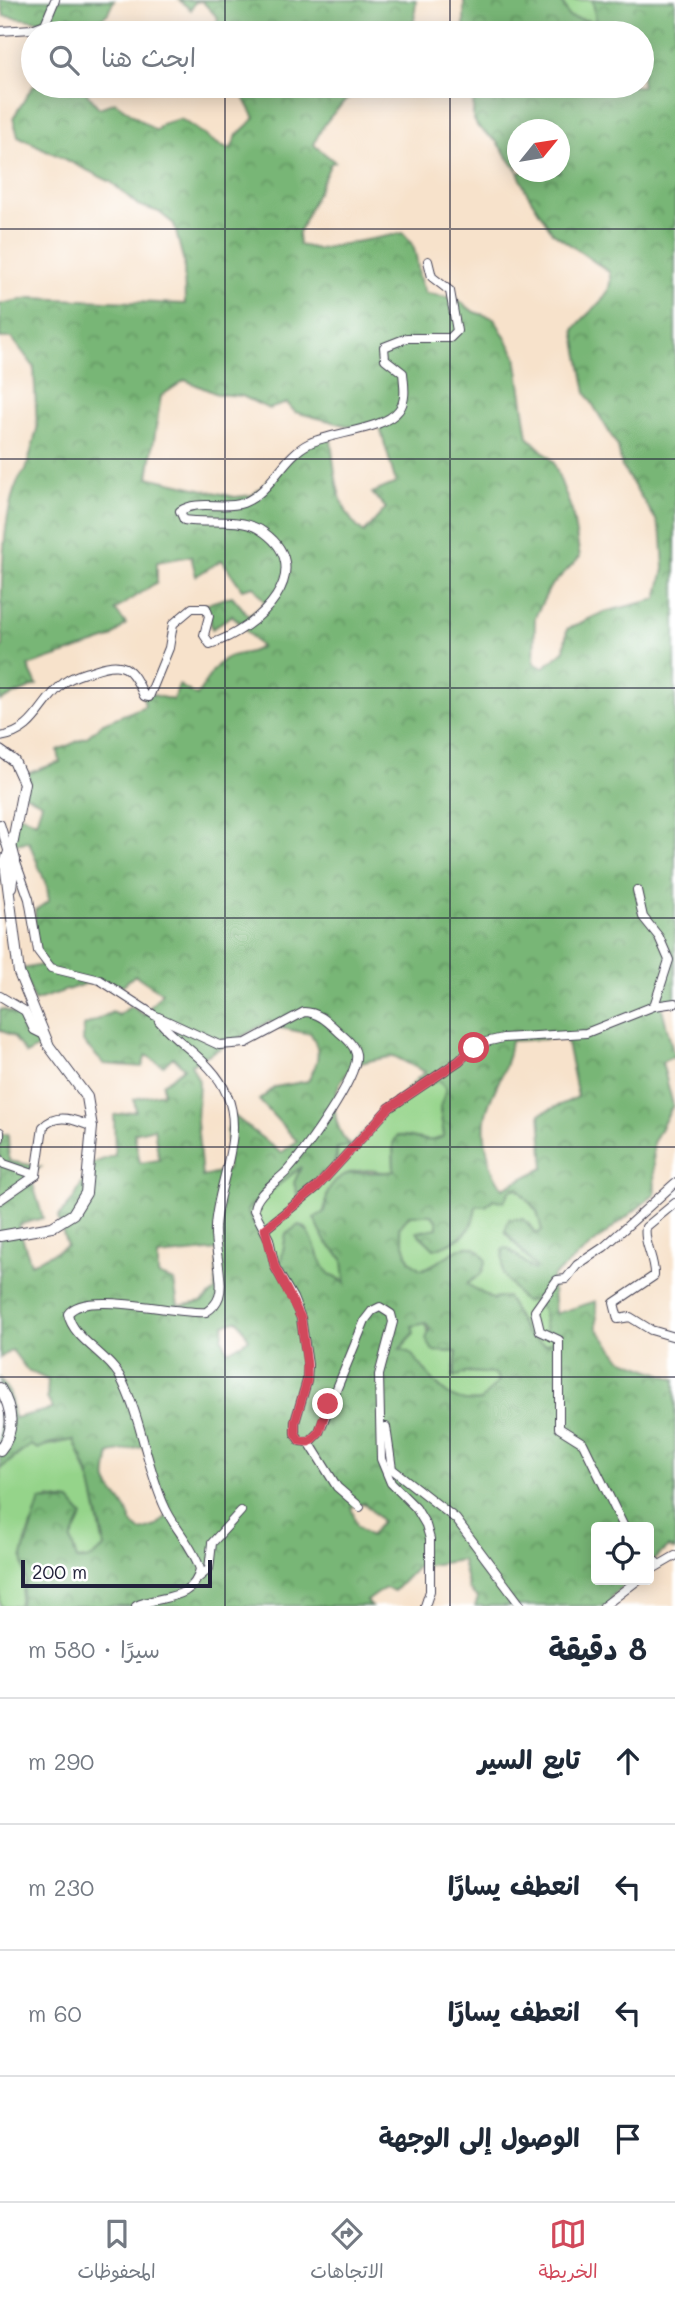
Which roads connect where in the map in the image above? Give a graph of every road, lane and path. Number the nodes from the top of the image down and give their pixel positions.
1 (55, 0) edge
2 (46, 21) edge
3 (21, 29) edge
4 (0, 31) edge
5 (428, 261) dead end
6 (0, 737) edge
7 (0, 751) edge
8 (0, 824) edge
9 (10, 847) junction
10 (15, 860) junction
11 (10, 890) junction
12 (637, 890) dead end
13 (0, 996) edge
14 (675, 1003) edge
15 (653, 1006) junction
16 (154, 1015) junction
17 (42, 1034) junction
18 (92, 1127) junction
19 (0, 1132) edge
20 (0, 1138) edge
21 (0, 1159) edge
22 (36, 1175) junction
23 (675, 1183) edge
24 (0, 1200) edge
25 (675, 1203) edge
26 (265, 1229) junction
27 (0, 1236) edge
28 (675, 1338) edge
29 (0, 1388) edge
30 (381, 1413) junction
31 (309, 1442) junction
32 (2, 1448) edge
33 (0, 1458) edge
34 (360, 1507) dead end
35 (242, 1511) dead end
36 (622, 1522) edge
37 (675, 1556) edge
38 (654, 1560) edge
39 (658, 1564) junction
40 (654, 1567) edge
41 (195, 1581) junction
42 (631, 1585) edge
43 (136, 1606) edge
44 (425, 1606) edge
45 (521, 1606) edge
46 (604, 1606) edge

1 - 2 street
3 - 4 street
5 - 6 street
7 - 9 main road
8 - 9 street
9 - 10 main road
9 - 11 main road
10 - 11 main road
10 - 16 street
11 - 17 main road
12 - 15 street
13 - 17 street
14 - 15 street
15 - 26 street
16 - 26 street
16 - 41 street
17 - 18 main road
18 - 22 street
18 - 27 main road
19 - 20 street
21 - 22 street
22 - 24 street
23 - 36 street
25 - 28 street
26 - 31 street
29 - 32 main road
30 - 31 street
30 - 44 street
30 - 45 street
31 - 34 street
32 - 33 street
35 - 41 street
37 - 39 street
38 - 39 street
39 - 40 street
41 - 43 street
42 - 46 street

